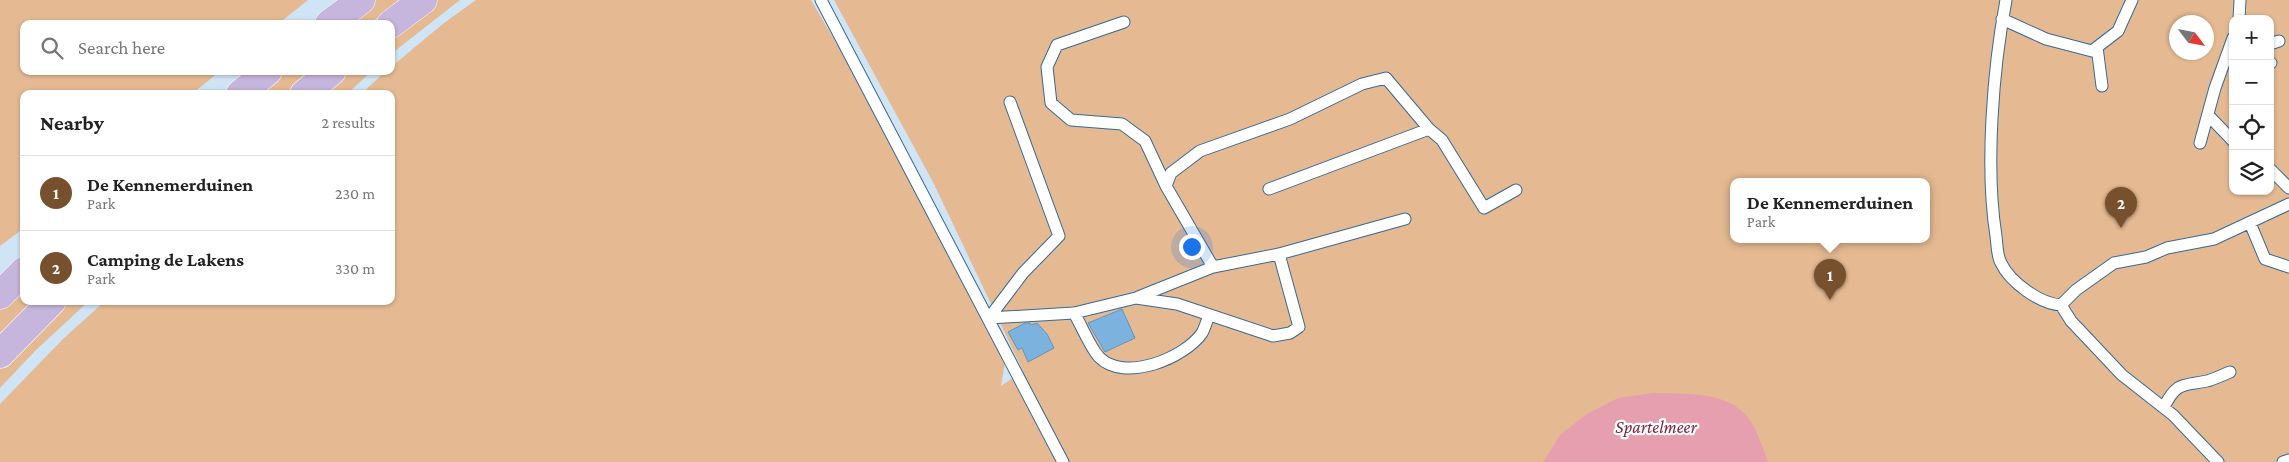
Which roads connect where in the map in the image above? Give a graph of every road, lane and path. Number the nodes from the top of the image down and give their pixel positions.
1 (361, 0) edge
2 (423, 0) edge
3 (821, 0) edge
4 (2006, 0) edge
5 (2132, 0) edge
6 (2240, 0) edge
7 (2239, 15) edge
8 (2002, 19) junction
9 (334, 20) edge
10 (395, 21) edge
11 (1124, 22) dead end
12 (2097, 47) junction
13 (2229, 50) edge
14 (263, 75) edge
15 (327, 75) edge
16 (2102, 86) dead end
17 (245, 90) edge
18 (309, 90) edge
19 (1010, 102) dead end
20 (2208, 115) junction
21 (1429, 129) junction
22 (2229, 137) edge
23 (2200, 143) dead end
24 (2274, 173) edge
25 (1166, 186) junction
26 (2289, 188) edge
27 (1269, 190) dead end
28 (1516, 190) dead end
29 (2289, 204) edge
30 (1405, 219) dead end
31 (2250, 222) junction
32 (1279, 254) junction
33 (1214, 267) junction
34 (2289, 267) edge
35 (20, 276) edge
36 (0, 295) edge
37 (1136, 298) junction
38 (48, 305) edge
39 (2061, 305) junction
40 (1074, 313) junction
41 (1209, 315) junction
42 (989, 318) junction
43 (0, 354) edge
44 (2230, 372) dead end
45 (2164, 407) junction
46 (2289, 460) edge
47 (1063, 462) edge
48 (2218, 462) edge
49 (2283, 462) edge

1 - 9 main road
2 - 10 main road
3 - 42 lane
4 - 8 lane
5 - 12 lane
6 - 7 lane
8 - 12 lane
8 - 39 lane
11 - 25 lane
12 - 16 lane
13 - 20 lane
14 - 17 main road
15 - 18 main road
19 - 42 lane
20 - 22 lane
20 - 23 lane
21 - 25 lane
21 - 27 lane
21 - 28 lane
24 - 26 lane
25 - 33 lane
29 - 31 lane
30 - 32 lane
31 - 34 lane
31 - 39 lane
32 - 33 lane
32 - 41 lane
33 - 37 lane
35 - 36 main road
37 - 40 lane
37 - 41 lane
38 - 43 main road
39 - 45 lane
40 - 41 lane
40 - 42 lane
42 - 47 lane
44 - 45 lane
45 - 48 lane
46 - 49 lane

